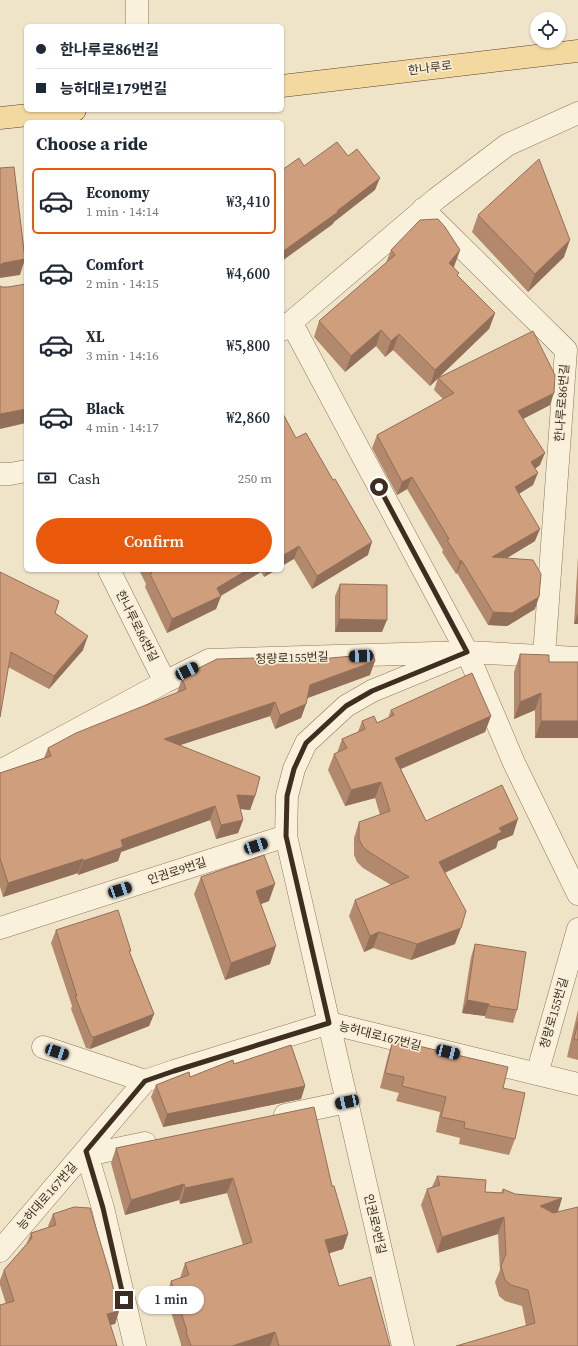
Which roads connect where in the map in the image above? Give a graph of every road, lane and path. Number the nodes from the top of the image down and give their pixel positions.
1 (137, 0) edge
2 (137, 24) edge
3 (578, 51) edge
4 (284, 86) edge
5 (56, 112) edge
6 (578, 113) edge
7 (0, 118) edge
8 (423, 209) junction
9 (287, 326) edge
10 (24, 471) edge
11 (0, 474) edge
12 (110, 572) edge
13 (467, 652) junction
14 (544, 656) junction
15 (578, 658) edge
16 (165, 682) junction
17 (0, 771) edge
18 (286, 836) junction
19 (578, 894) edge
20 (0, 928) edge
21 (578, 929) edge
22 (329, 1023) junction
23 (43, 1047) dead end
24 (537, 1074) junction
25 (145, 1081) junction
26 (578, 1084) edge
27 (347, 1102) junction
28 (263, 1119) edge
29 (164, 1139) edge
30 (87, 1153) junction
31 (0, 1251) edge
32 (135, 1346) edge
33 (403, 1346) edge

1 - 2 street
3 - 4 main road, 한나루로
5 - 7 main road
6 - 8 street
8 - 9 street
8 - 14 street, 한나루로86번길
9 - 13 street
10 - 11 street
12 - 16 street, 한나루로86번길
13 - 14 street, 청량로155번길
13 - 16 street, 청량로155번길
13 - 18 street, 인권로9번길
13 - 19 street
14 - 15 street, 청량로155번길
16 - 17 street, 청량로155번길
18 - 20 street, 인권로9번길
18 - 22 street, 인권로9번길
21 - 24 street, 청량로155번길
22 - 24 street, 능허대로167번길
22 - 25 street, 능허대로167번길
22 - 27 street, 인권로9번길
23 - 25 street
24 - 26 street, 능허대로167번길
25 - 30 street, 능허대로167번길
27 - 28 street
27 - 33 street, 인권로9번길
29 - 30 street
30 - 31 street, 능허대로167번길
30 - 32 street

